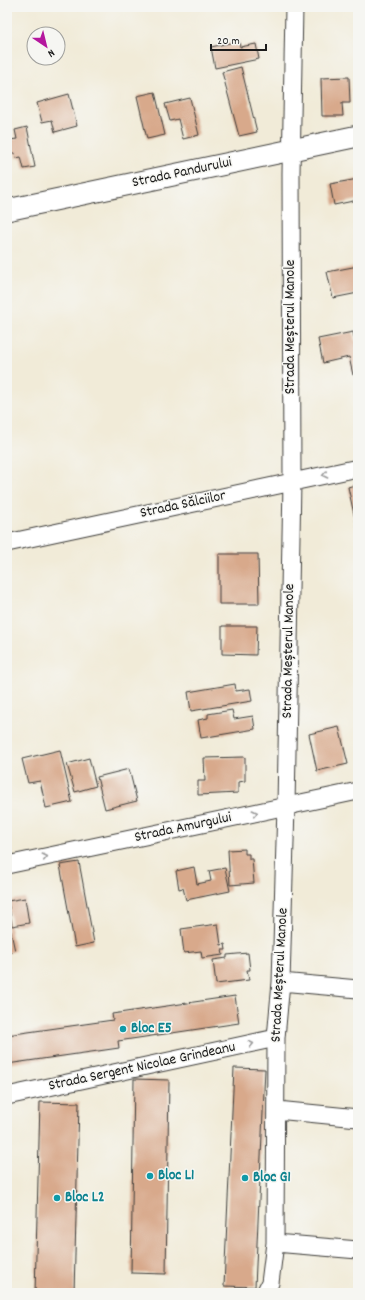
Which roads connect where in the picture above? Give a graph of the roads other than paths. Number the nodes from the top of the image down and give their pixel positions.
1 (294, 7) edge
2 (358, 136) edge
3 (291, 150) junction
4 (7, 210) edge
5 (358, 468) edge
6 (292, 482) junction
7 (7, 543) edge
8 (358, 791) edge
9 (286, 806) junction
10 (7, 865) edge
11 (281, 982) junction
12 (358, 989) edge
13 (276, 1038) junction
14 (7, 1096) edge
15 (277, 1110) junction
16 (358, 1118) edge
17 (275, 1243) junction
18 (358, 1250) edge
19 (265, 1293) edge

1 - 3 street, Strada Meșterul Manole
2 - 3 street, Strada Pandurului
3 - 4 street, Strada Pandurului
3 - 6 street, Strada Meșterul Manole
5 -> 6 street, Strada Sălciilor
6 - 7 street, Strada Sălciilor
6 - 9 street, Strada Meșterul Manole
8 - 9 street, Strada Amurgului
10 -> 9 street, Strada Amurgului
9 - 11 street, Strada Meșterul Manole
11 - 12 street
11 - 13 street, Strada Meșterul Manole
14 -> 13 street, Strada Sergent Nicolae Grindeanu
13 - 15 street, Strada Meșterul Manole
15 - 16 street
15 - 17 street, Strada Meșterul Manole
17 - 18 street
17 - 19 street, Strada Meșterul Manole

